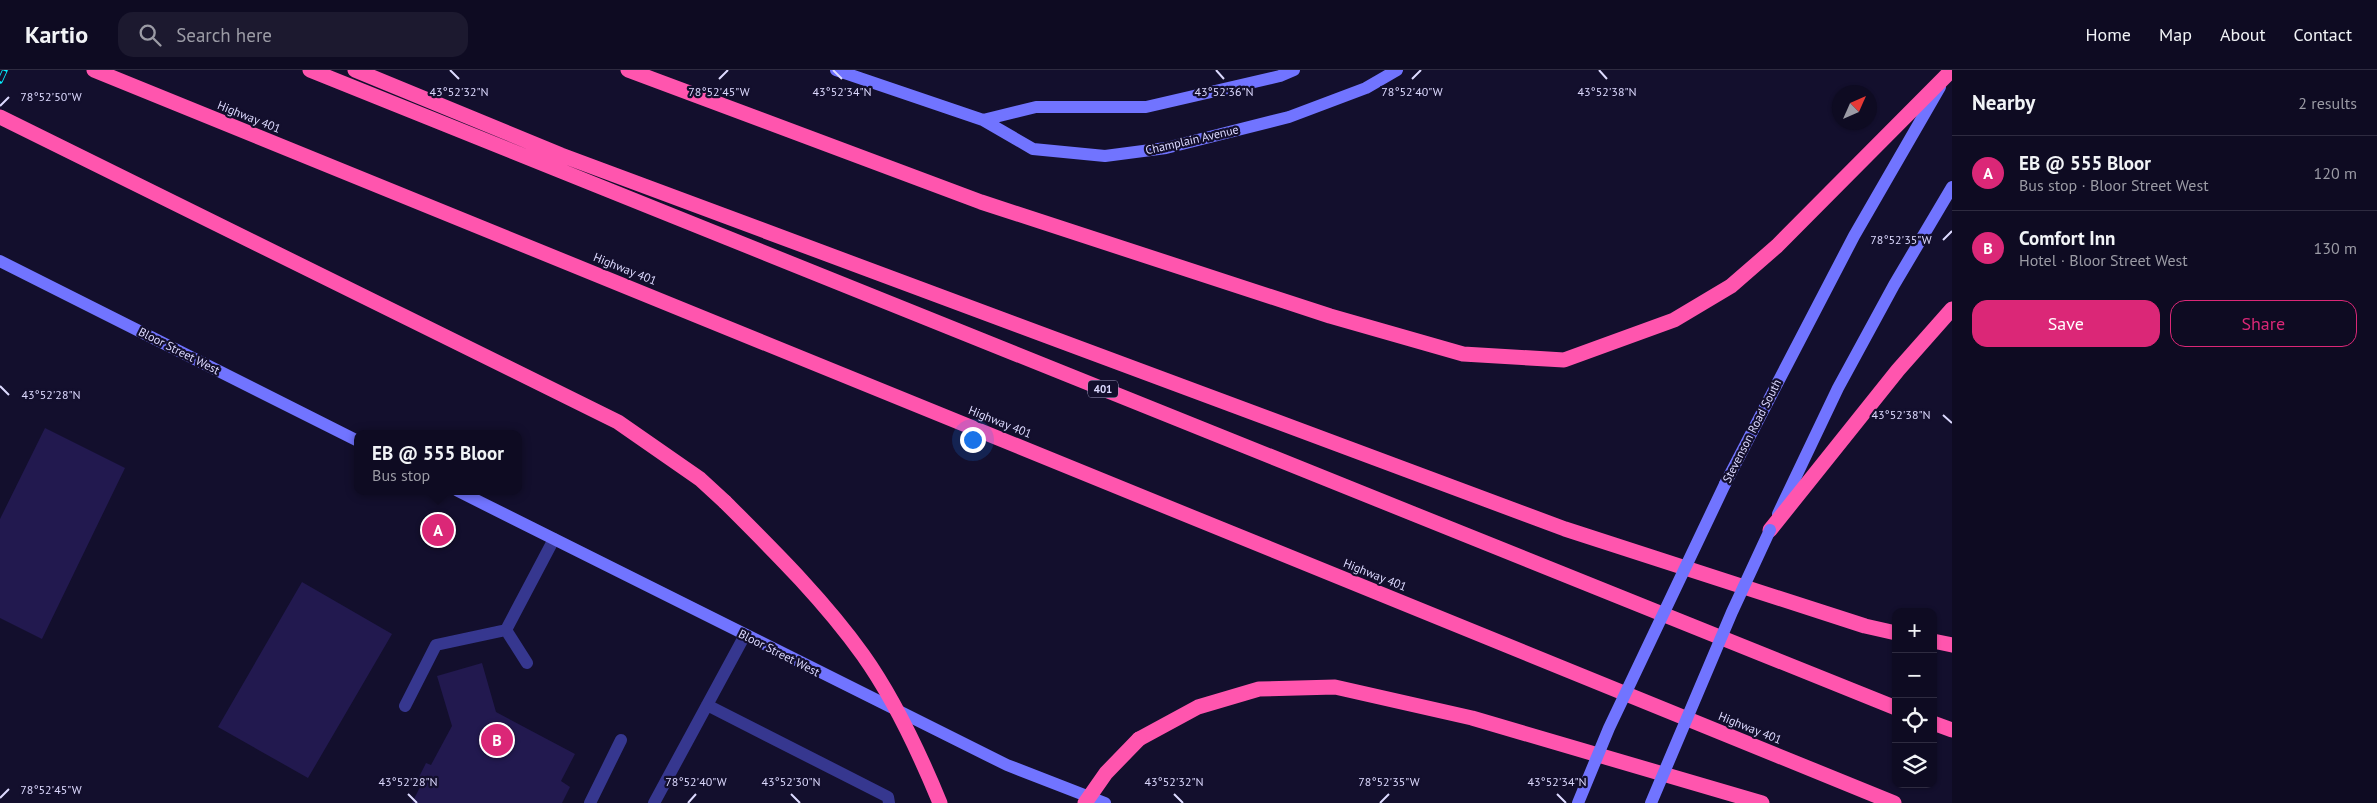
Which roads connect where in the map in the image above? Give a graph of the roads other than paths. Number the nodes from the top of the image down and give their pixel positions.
1 (94, 70) edge
2 (310, 70) edge
3 (355, 70) edge
4 (628, 70) edge
5 (836, 70) edge
6 (1294, 70) edge
7 (1397, 70) edge
8 (1948, 72) edge
9 (1279, 73) edge
10 (0, 117) edge
11 (983, 120) junction
12 (1952, 187) edge
13 (0, 261) edge
14 (1952, 309) edge
15 (354, 439) edge
16 (466, 495) edge
17 (1770, 530) junction
18 (554, 540) junction
19 (506, 630) junction
20 (1892, 632) edge
21 (744, 635) junction
22 (1937, 642) edge
23 (1952, 645) edge
24 (527, 663) dead end
25 (707, 705) junction
26 (404, 706) dead end
27 (1892, 706) edge
28 (1937, 724) edge
29 (1952, 730) edge
30 (621, 740) dead end
31 (590, 803) edge
32 (654, 803) edge
33 (890, 803) edge
34 (940, 803) edge
35 (1085, 803) edge
36 (1105, 803) edge
37 (1578, 803) edge
38 (1651, 803) edge
39 (1762, 803) edge
40 (1894, 803) edge

1 - 40 highway, Highway 401
2 - 27 highway, 401
3 - 20 highway
4 - 8 highway
5 - 11 main road, Champlain Avenue
6 - 9 main road
7 - 11 main road, Champlain Avenue
8 - 37 main road, Stevenson Road South, bridge
9 - 11 main road
10 - 34 highway, bridge
12 - 17 main road
13 - 15 main road, Bloor Street West
14 - 17 highway
16 - 18 main road, Bloor Street West
17 - 38 main road, bridge
18 - 19 lane
18 - 21 main road, Bloor Street West
19 - 24 lane
19 - 26 lane
21 - 25 lane
21 - 36 main road, Bloor Street West
22 - 23 highway
25 - 32 lane
25 - 33 lane
28 - 29 highway
30 - 31 lane
35 - 39 highway, bridge

